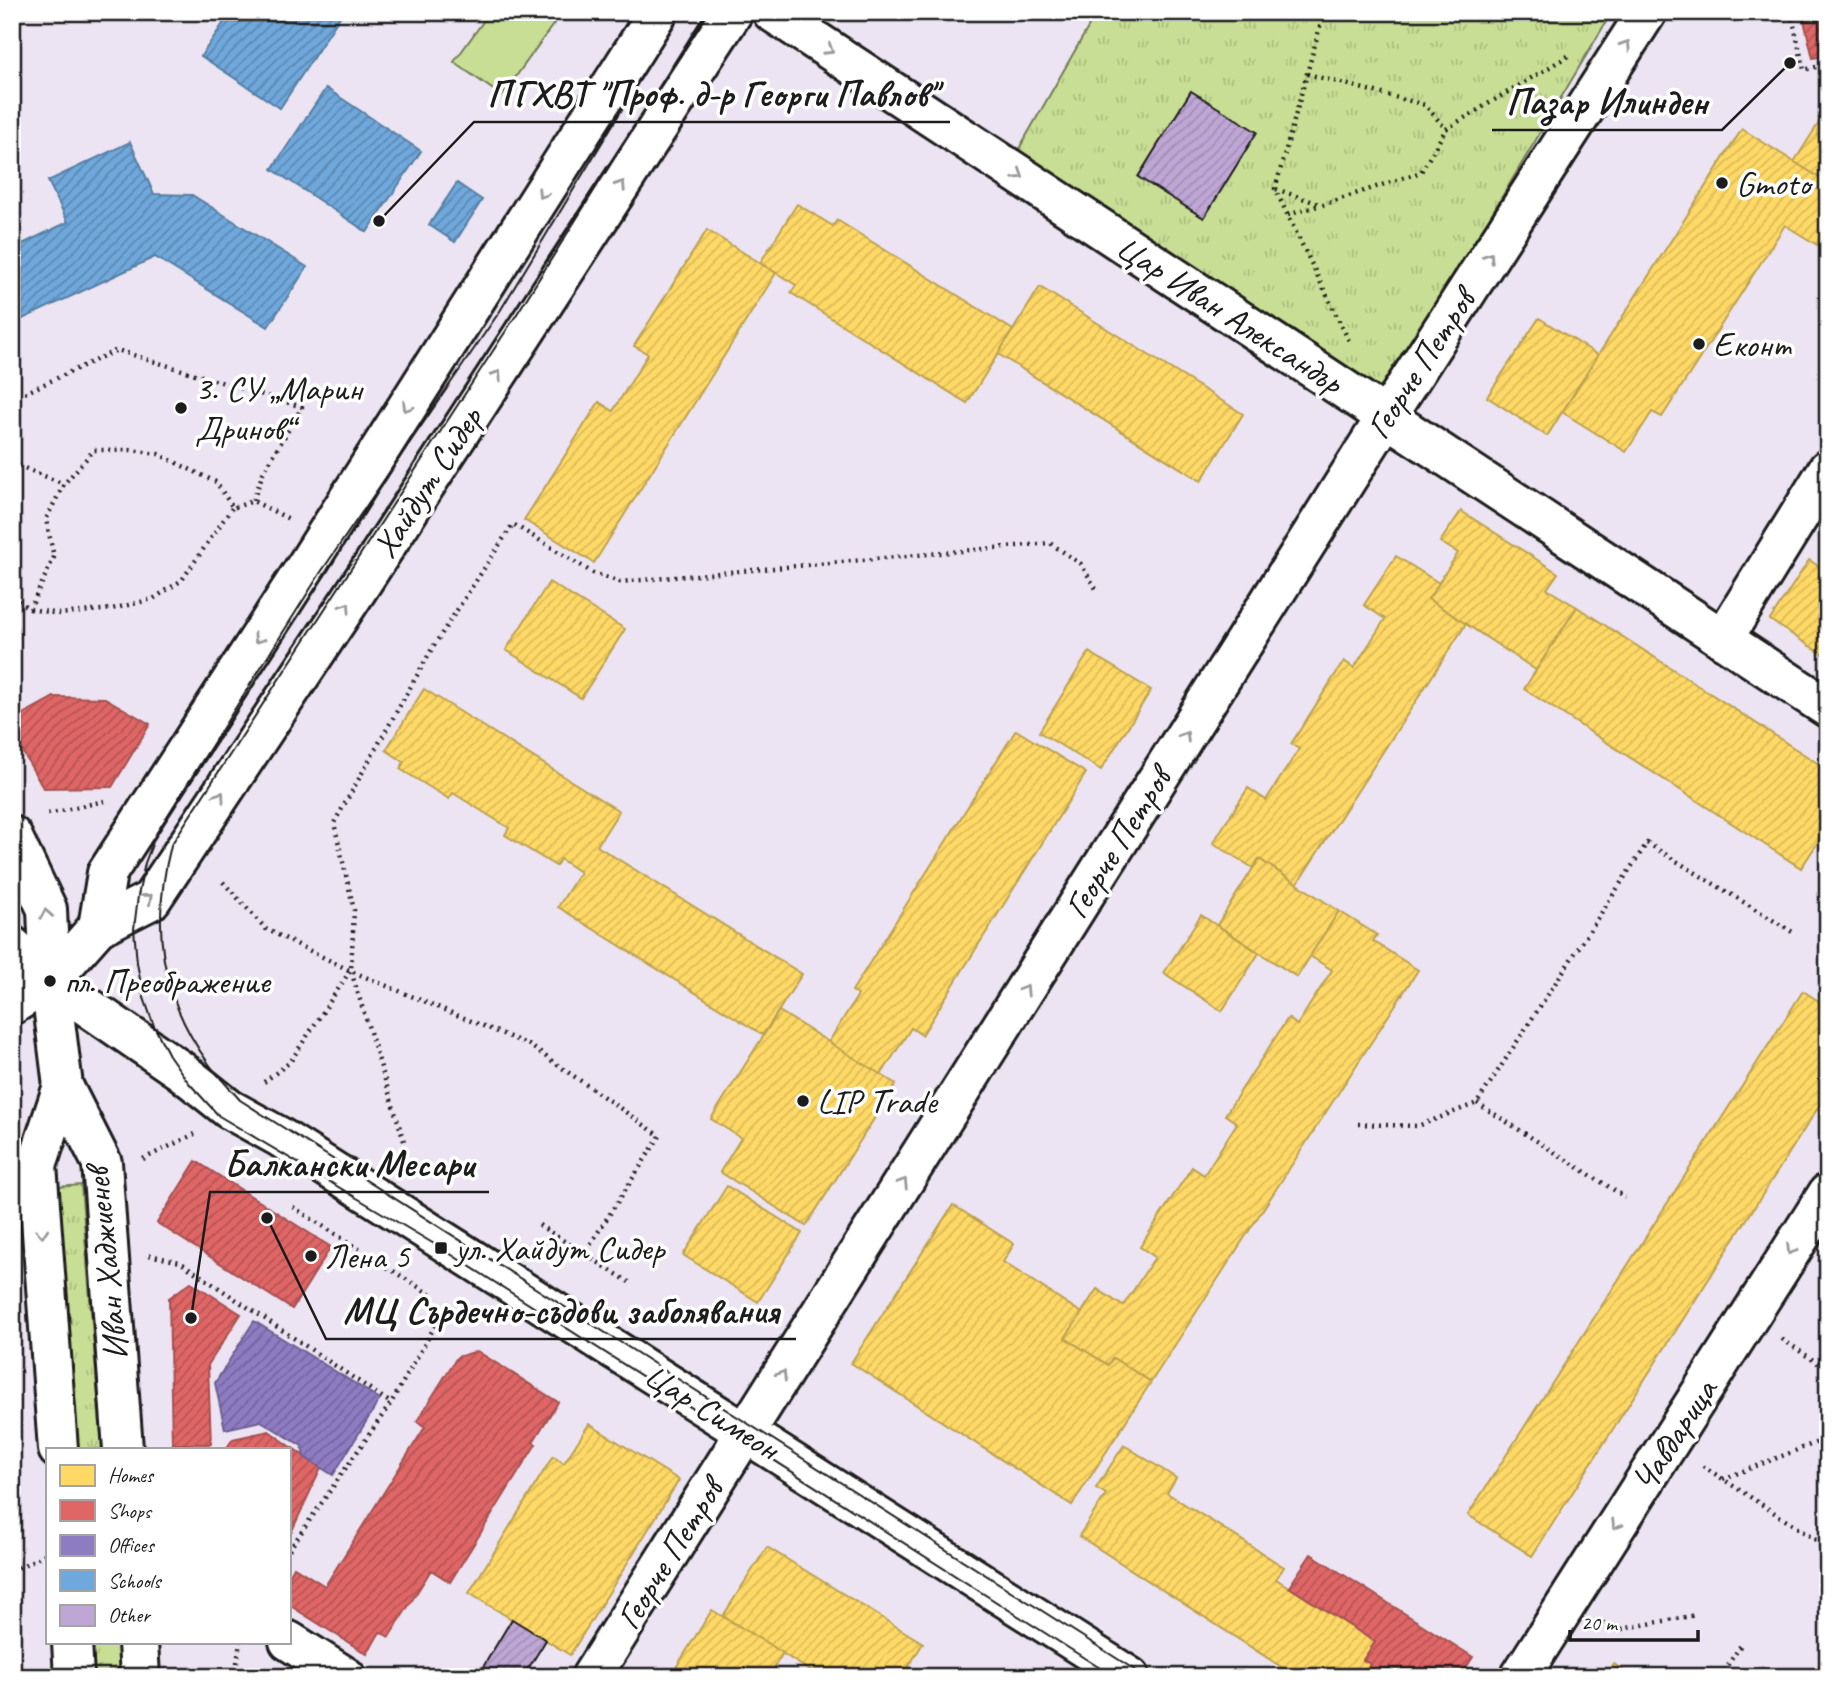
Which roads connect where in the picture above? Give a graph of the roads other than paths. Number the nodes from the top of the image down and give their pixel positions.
1 (658, 12) edge
2 (733, 12) edge
3 (772, 12) edge
4 (1647, 12) edge
5 (1386, 417) junction
6 (1828, 469) edge
7 (1723, 639) junction
8 (1828, 708) edge
9 (27, 826) edge
10 (98, 927) junction
11 (12, 946) edge
12 (50, 981) junction
13 (12, 1004) edge
14 (63, 1086) junction
15 (1828, 1193) edge
16 (746, 1433) junction
17 (58, 1448) edge
18 (123, 1448) edge
19 (290, 1642) edge
20 (72, 1644) edge
21 (138, 1644) edge
22 (74, 1677) edge
23 (140, 1677) edge
24 (346, 1677) edge
25 (591, 1677) edge
26 (1130, 1677) edge
27 (1520, 1677) edge

1 -> 10 street, Хайдут Сидер
10 -> 2 street, Хайдут Сидер
3 -> 5 street, Цар Иван Александър
5 -> 4 street, Георче Петров
5 - 7 street, Цар Иван Александър
16 -> 5 street, Георче Петров
6 - 7 street
7 - 8 street, Цар Иван Александър
12 -> 9 street, Иван Хаджиенев
10 - 12 street, Хайдут Сидер
11 - 12 street
12 - 13 street, Хайдут Сидер
12 - 14 street, Иван Хаджиенев
12 - 16 street, Цар Симеон
14 -> 17 street, Иван Хаджиенев
14 - 18 street, Иван Хаджиенев
15 -> 27 street, Чавдарица
16 - 25 street, Георче Петров
16 - 26 street, Цар Симеон
19 - 24 street
20 - 22 street
21 - 23 street

